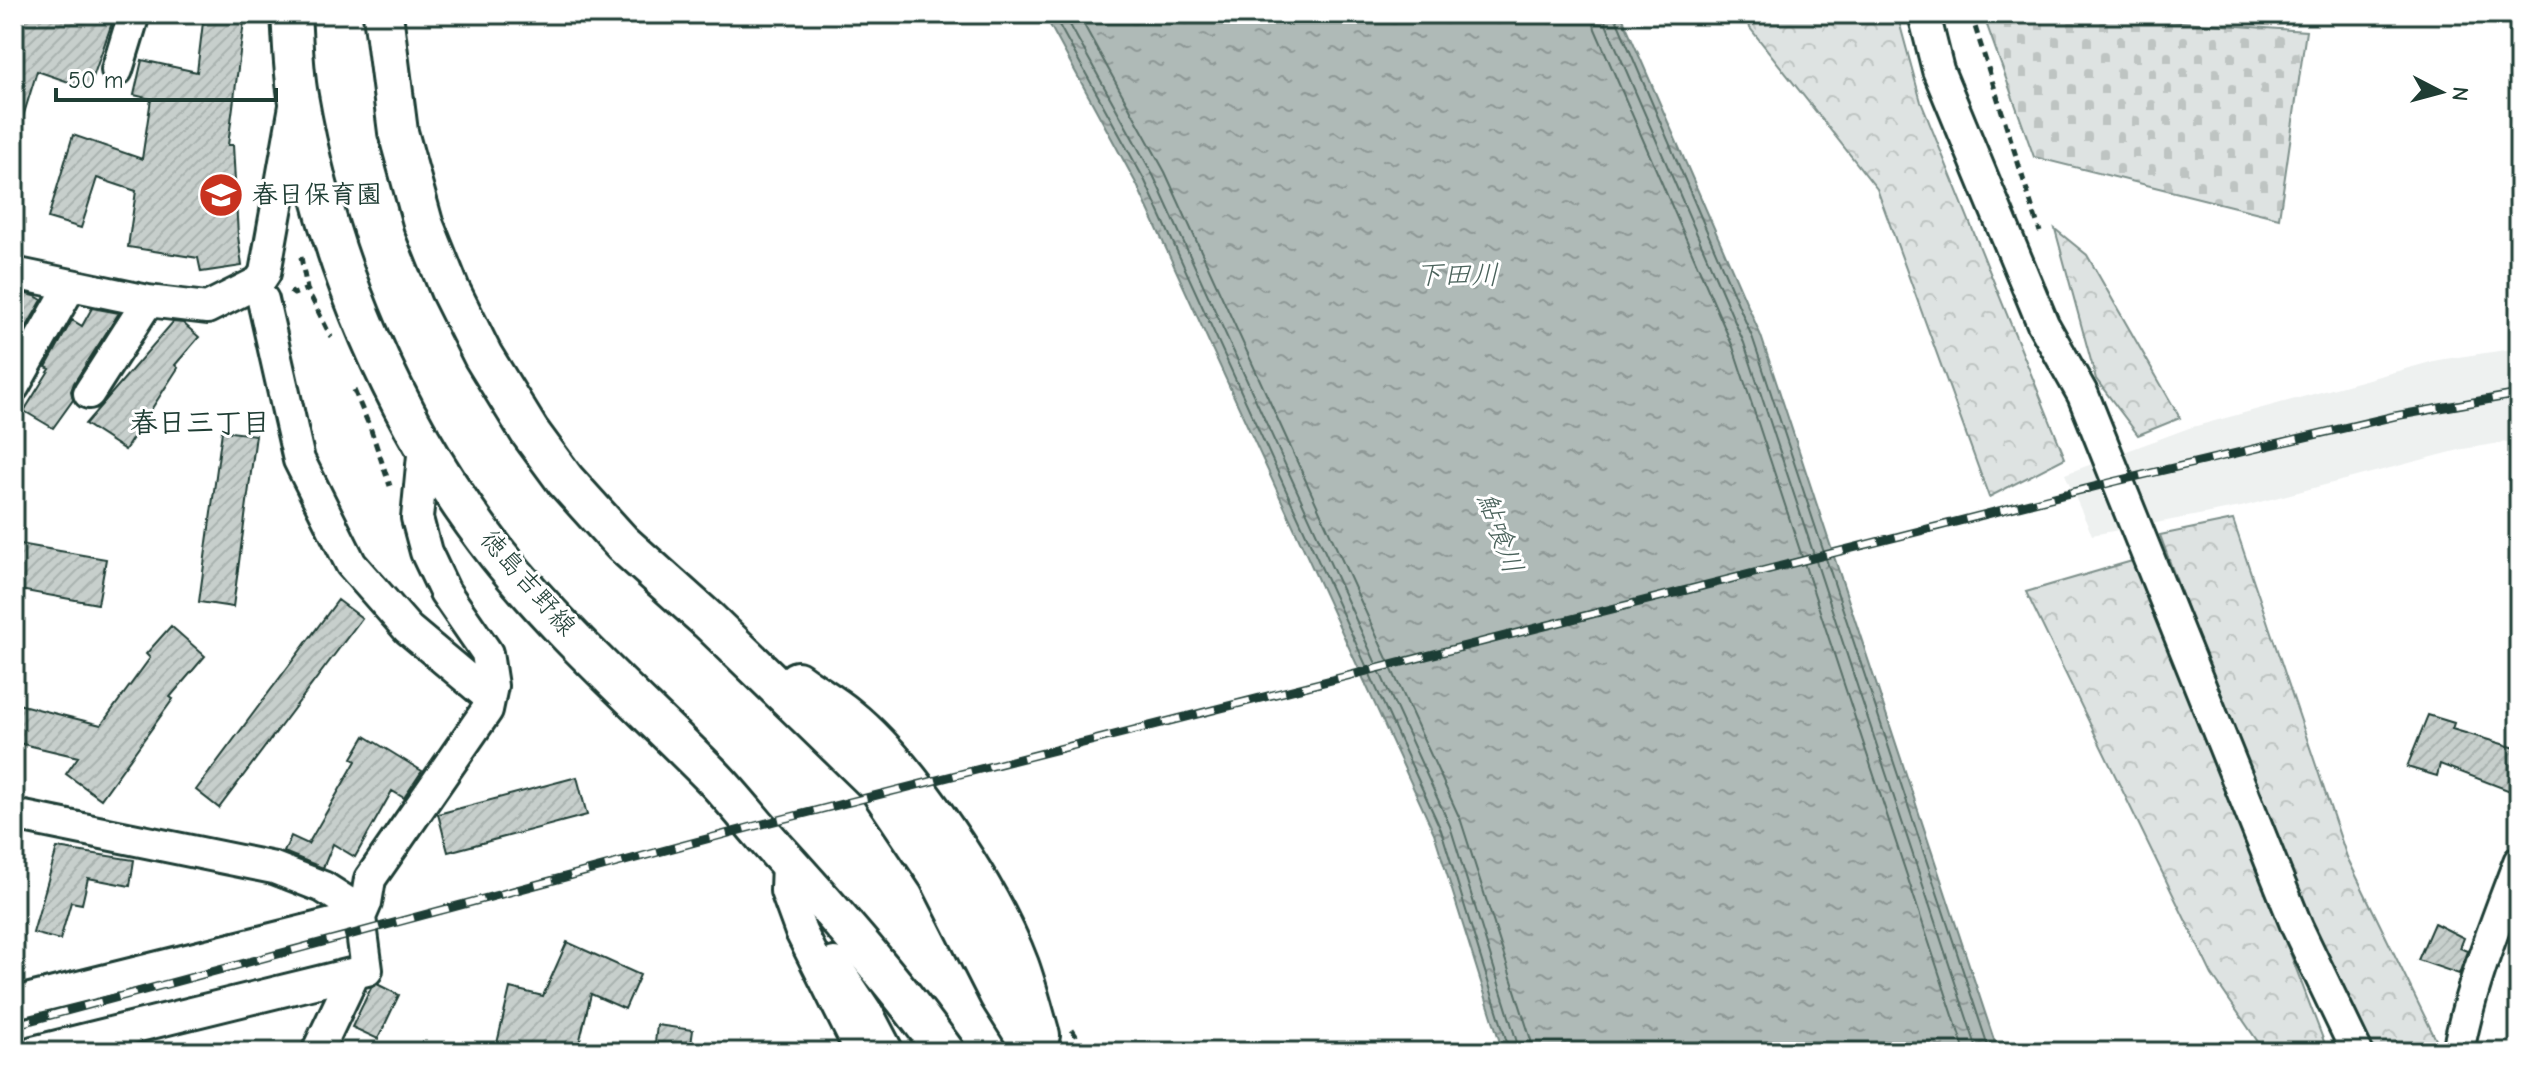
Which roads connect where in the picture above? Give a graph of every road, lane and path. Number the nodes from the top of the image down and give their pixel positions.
1 (134, 14) edge
2 (383, 14) edge
3 (1924, 14) edge
4 (1971, 14) edge
5 (291, 20) edge
6 (117, 70) dead end
7 (297, 93) junction
8 (2044, 245) dead end
9 (14, 273) edge
10 (71, 285) junction
11 (307, 289) dead end
12 (263, 300) dead end
13 (148, 301) junction
14 (334, 343) dead end
15 (351, 381) dead end
16 (14, 386) edge
17 (89, 393) dead end
18 (424, 445) junction
19 (417, 518) junction
20 (709, 621) junction
21 (489, 697) junction
22 (14, 815) edge
23 (787, 861) junction
24 (2519, 862) edge
25 (360, 917) junction
26 (801, 932) junction
27 (360, 972) junction
28 (14, 1003) edge
29 (33, 1052) edge
30 (317, 1052) edge
31 (861, 1052) edge
32 (888, 1052) edge
33 (945, 1052) edge
34 (1035, 1052) edge
35 (1046, 1052) edge
36 (2357, 1052) edge
37 (2458, 1052) edge

1 - 6 street
2 - 20 main road
3 - 36 street
4 - 8 path
5 - 7 main road, 徳島吉野線
7 - 13 street
7 - 18 main road, 徳島吉野線
9 - 10 street
10 - 13 street
10 - 16 street
11 - 14 path
12 - 21 street
13 - 17 street
15 - 19 path
18 - 19 street
18 - 23 main road, 徳島吉野線
19 - 21 street
20 - 34 main road
20 - 35 main road
21 - 25 street
22 - 25 street
23 - 26 street
23 - 33 main road, 徳島吉野線
24 - 37 street
25 - 27 street
25 - 28 street
26 - 31 street
26 - 32 street
27 - 29 street
27 - 30 street

